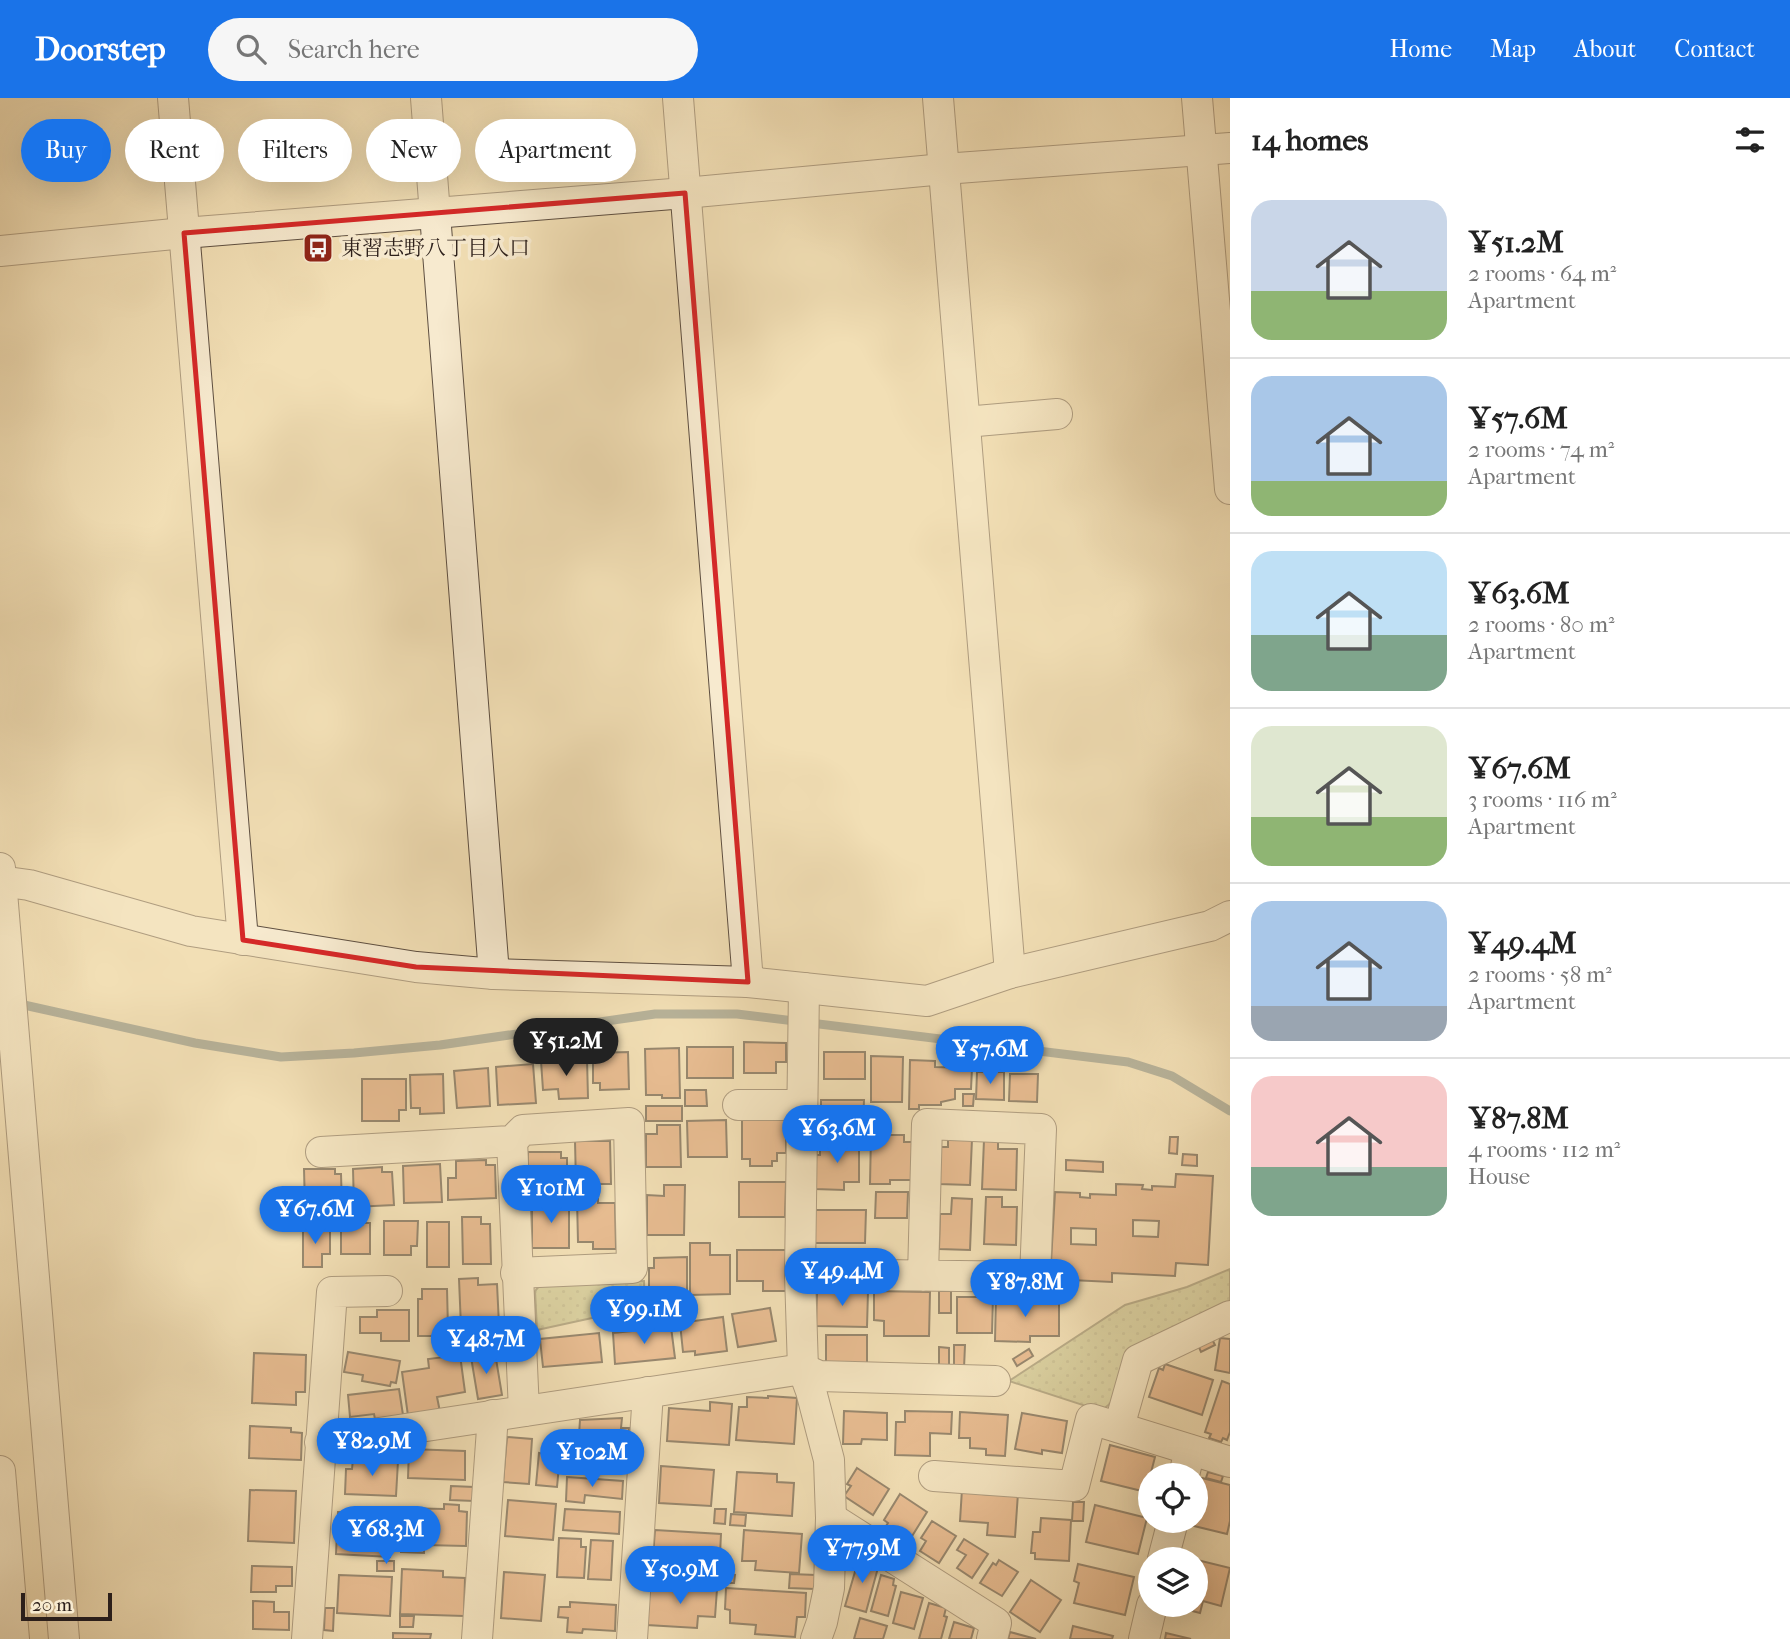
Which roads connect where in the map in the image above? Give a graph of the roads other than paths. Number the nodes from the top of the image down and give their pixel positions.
1 (173, 98) edge
2 (426, 98) edge
3 (678, 98) edge
4 (938, 98) edge
5 (1197, 98) edge
6 (1216, 149) edge
7 (944, 169) junction
8 (685, 193) junction
9 (435, 212) junction
10 (184, 233) junction
11 (0, 251) edge
12 (1057, 414) dead end
13 (965, 422) junction
14 (1230, 489) edge
15 (0, 877) edge
16 (1230, 916) edge
17 (243, 940) junction
18 (1010, 973) junction
19 (494, 974) junction
20 (748, 982) junction
21 (804, 995) junction
22 (738, 1105) dead end
23 (802, 1105) junction
24 (512, 1142) junction
25 (321, 1152) dead end
26 (516, 1273) junction
27 (800, 1274) junction
28 (923, 1276) junction
29 (387, 1292) dead end
30 (1230, 1316) edge
31 (803, 1369) junction
32 (995, 1381) dead end
33 (648, 1392) junction
34 (524, 1411) junction
35 (493, 1415) junction
36 (1119, 1427) junction
37 (320, 1442) junction
38 (1230, 1462) edge
39 (1187, 1463) edge
40 (0, 1471) edge
41 (934, 1476) dead end
42 (831, 1518) junction
43 (1149, 1617) edge
44 (14, 1639) edge
45 (64, 1639) edge
46 (307, 1639) edge
47 (477, 1639) edge
48 (632, 1639) edge
49 (816, 1639) edge
50 (992, 1639) edge
51 (1144, 1639) edge

1 - 10 street
2 - 9 street
3 - 8 street
4 - 7 street
5 - 6 street
6 - 7 street
6 - 14 street
7 - 8 street
7 - 13 street
8 - 9 street
8 - 20 street
9 - 10 street
9 - 19 street
10 - 11 street
10 - 17 street
12 - 13 street
13 - 18 street
15 - 17 street
15 - 45 street
16 - 18 street
17 - 19 street
18 - 21 street
19 - 20 street
20 - 21 street
21 - 23 street
22 - 23 street
23 - 27 street
24 - 25 street
24 - 26 street
24 - 26 street
26 - 34 street
27 - 28 street
27 - 31 street
28 - 28 street
29 - 37 street
30 - 36 street
31 - 32 street
31 - 33 street
31 - 42 street
33 - 34 street
33 - 48 street
34 - 35 street
35 - 37 street
35 - 47 street
36 - 39 street
36 - 41 street
37 - 46 street
38 - 39 street
40 - 44 street
42 - 49 street
42 - 50 street
43 - 51 street

